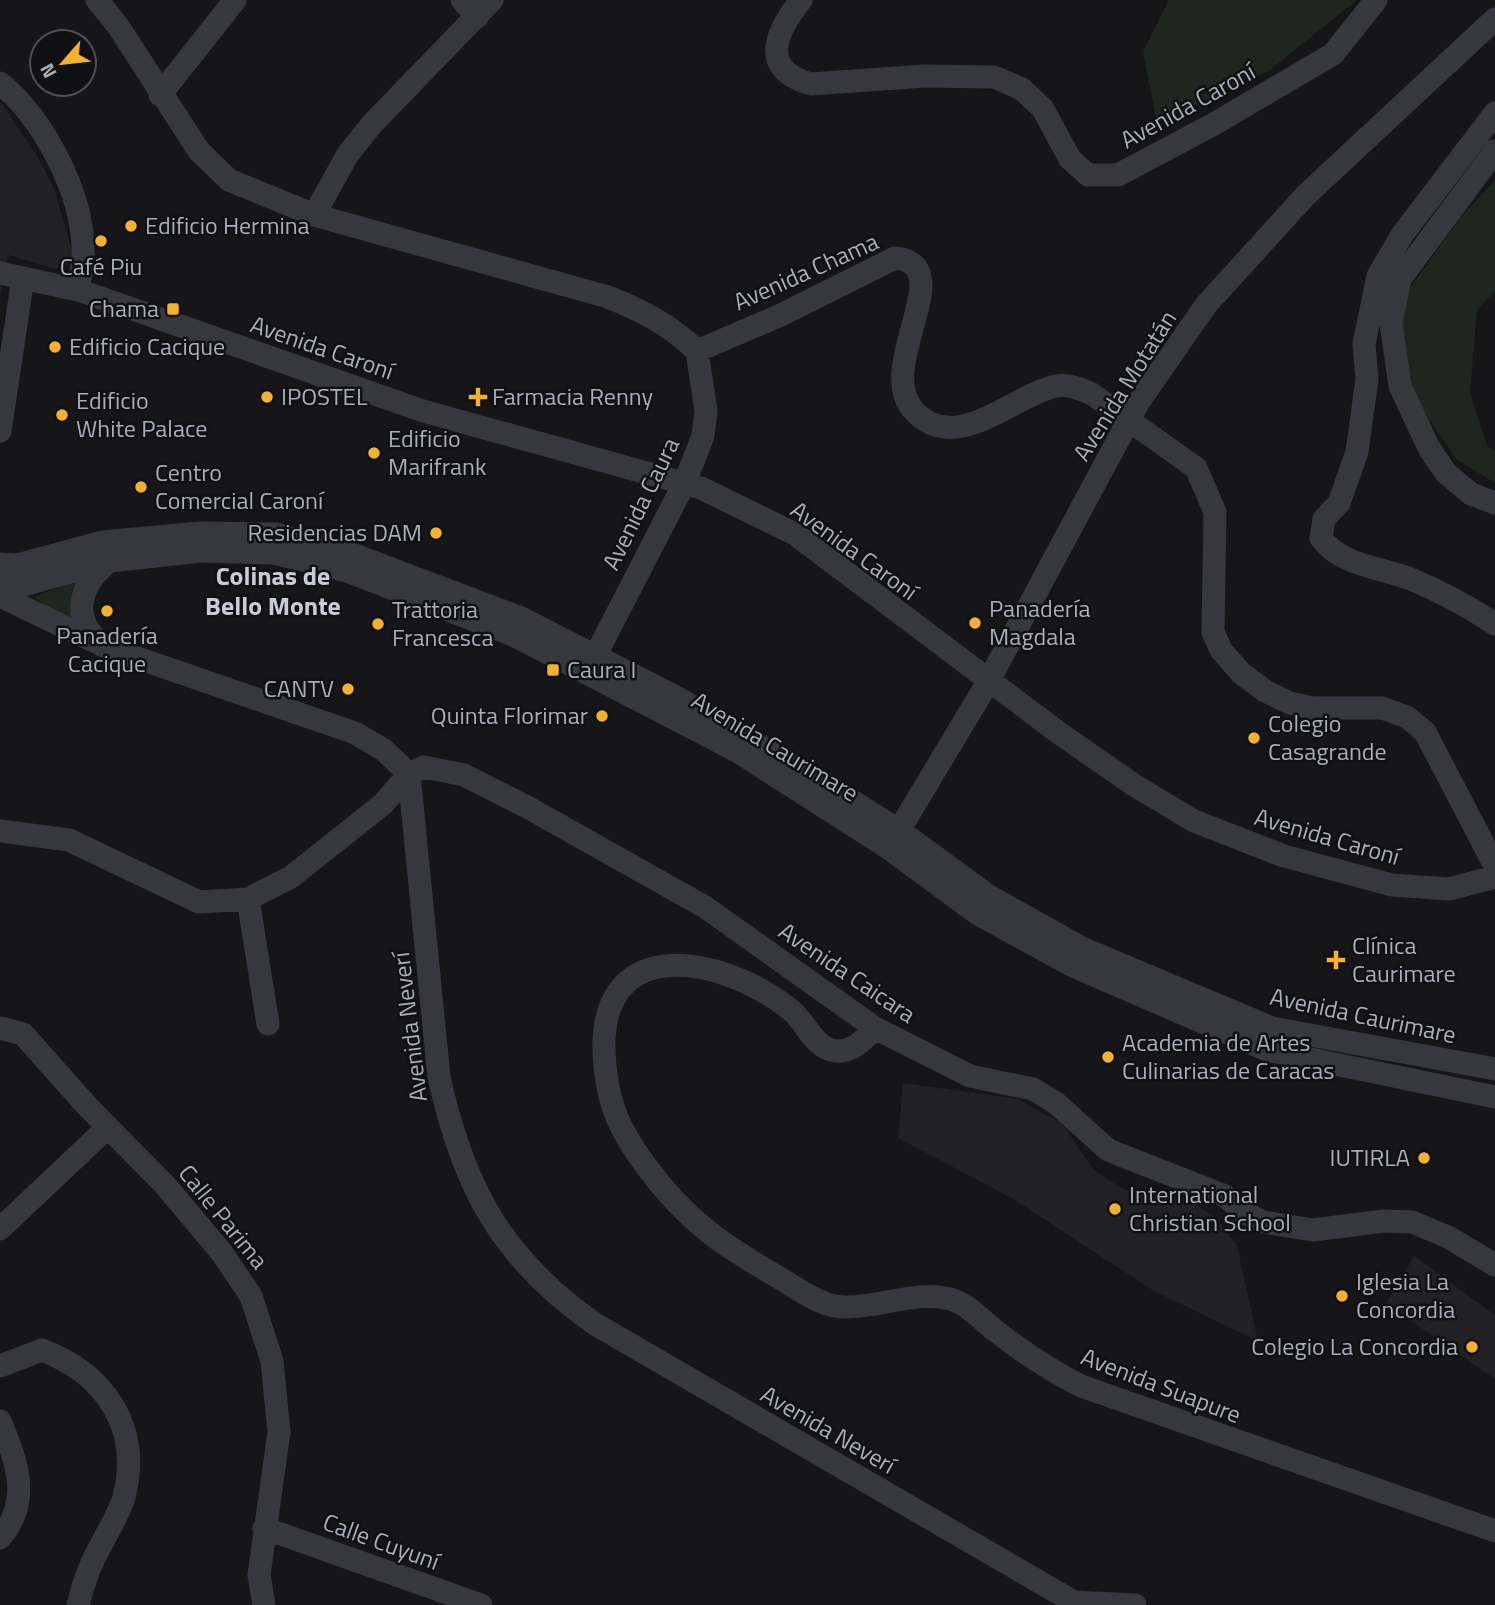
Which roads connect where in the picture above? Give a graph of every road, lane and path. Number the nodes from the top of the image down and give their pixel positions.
1 (97, 0) edge
2 (235, 0) edge
3 (801, 0) edge
4 (1376, 0) edge
5 (477, 6) edge
6 (1495, 19) edge
7 (0, 83) edge
8 (160, 95) junction
9 (1495, 113) edge
10 (1495, 150) edge
11 (314, 215) junction
12 (11, 276) edge
13 (78, 290) junction
14 (698, 351) junction
15 (1129, 421) junction
16 (0, 431) edge
17 (685, 482) junction
18 (1495, 503) edge
19 (110, 561) junction
20 (0, 564) edge
21 (0, 585) edge
22 (0, 596) edge
23 (1495, 624) edge
24 (106, 647) junction
25 (591, 664) junction
26 (988, 682) junction
27 (409, 774) junction
28 (0, 831) edge
29 (894, 839) junction
30 (1495, 866) edge
31 (1495, 877) edge
32 (248, 899) junction
33 (268, 1024) dead end
34 (0, 1028) edge
35 (875, 1028) junction
36 (1495, 1069) edge
37 (1495, 1097) edge
38 (108, 1127) junction
39 (0, 1229) edge
40 (1495, 1265) edge
41 (0, 1366) edge
42 (0, 1421) edge
43 (264, 1528) junction
44 (1495, 1531) edge
45 (0, 1538) edge
46 (1073, 1604) edge
47 (78, 1605) edge
48 (264, 1605) edge
49 (481, 1605) edge
50 (1135, 1605) edge

1 - 8 street
2 - 8 street
3 - 4 street, Avenida Caroní
5 - 11 street
6 - 15 street, Avenida Motatán
7 - 13 street
8 - 11 street
9 - 23 street
10 - 18 street
11 - 14 street
12 - 13 street, Avenida Caroní
12 - 16 street
13 - 17 street, Avenida Caroní
14 - 15 street, Avenida Chama
14 - 17 street, Avenida Caura
15 - 26 street, Avenida Motatán
15 - 30 street, Avenida Chama
17 - 25 street, Avenida Caura
17 - 26 street, Avenida Caroní
19 - 21 street, Avenida Caurimare
19 - 24 street
19 - 25 street, Avenida Caurimare
20 - 25 street, Avenida Caurimare
22 - 24 street
24 - 27 street
25 - 29 street, Avenida Caurimare
26 - 29 street, Avenida Motatán
26 - 31 street, Avenida Caroní
27 - 32 street
27 - 35 street, Avenida Caicara
27 - 46 street, Avenida Neverí
28 - 32 street
29 - 36 street, Avenida Caurimare
29 - 37 street, Avenida Caurimare
32 - 33 street
34 - 38 street, Calle Parima
35 - 40 street, Avenida Caicara
35 - 44 street, Avenida Suapure
38 - 39 street
38 - 43 street, Calle Parima
41 - 47 street
42 - 45 street
43 - 48 street, Calle Parima
43 - 49 street, Calle Cuyuní
46 - 50 street

